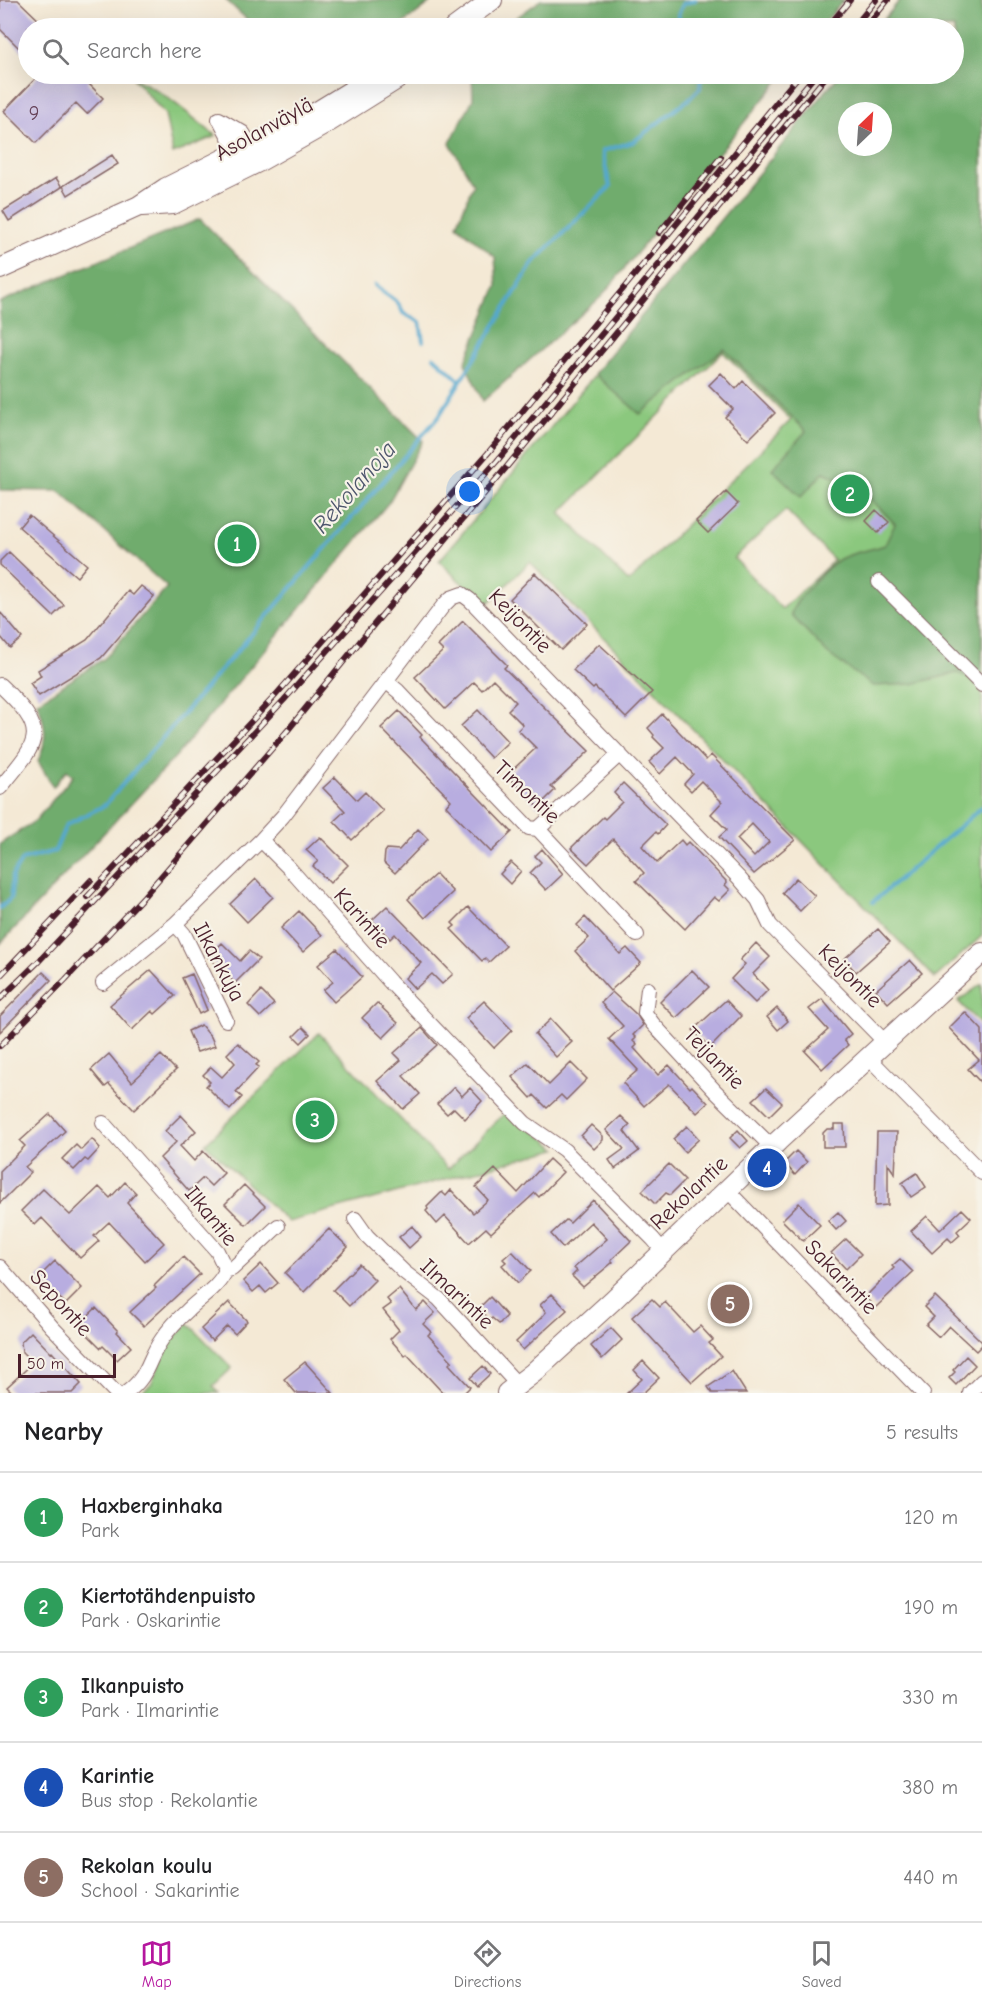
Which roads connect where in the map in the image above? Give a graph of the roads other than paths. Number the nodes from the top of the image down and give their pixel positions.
1 (492, 0) edge
2 (468, 18) edge
3 (363, 84) edge
4 (389, 84) edge
5 (250, 153) junction
6 (0, 269) edge
7 (879, 582) dead end
8 (387, 682) junction
9 (0, 685) edge
10 (982, 685) edge
11 (620, 754) junction
12 (0, 788) edge
13 (538, 829) junction
14 (261, 840) junction
15 (175, 924) junction
16 (638, 935) dead end
17 (982, 953) edge
18 (103, 983) dead end
19 (648, 989) dead end
20 (226, 1020) dead end
21 (885, 1042) junction
22 (868, 1057) junction
23 (103, 1123) dead end
24 (772, 1147) junction
25 (982, 1173) edge
26 (728, 1191) junction
27 (355, 1219) dead end
28 (278, 1226) dead end
29 (663, 1251) junction
30 (0, 1267) edge
31 (226, 1270) junction
32 (982, 1381) edge
33 (512, 1388) edge
34 (116, 1393) edge
35 (126, 1393) edge
36 (923, 1393) edge
37 (970, 1393) edge

1 - 2 main road
3 - 5 main road, Asolanväylä
4 - 5 main road, Asolanväylä
5 - 6 main road, Asolanväylä
7 - 10 street
8 - 11 street, Keijontie
8 - 13 street, Timontie
8 - 14 street, Keijontie
9 - 12 street
11 - 13 street
11 - 21 street, Keijontie
13 - 16 street, Timontie
14 - 15 street, Keijontie
14 - 29 street, Karintie
15 - 18 street, Keijontie
15 - 20 street, Ilkankuja
17 - 21 main road, Rekolantie
19 - 24 street, Teijantie
21 - 22 main road, Rekolantie
22 - 24 main road, Rekolantie
22 - 25 street
23 - 31 street, Ilkantie
24 - 26 main road, Rekolantie
26 - 29 main road, Rekolantie
26 - 36 street, Sakarintie
27 - 33 street, Ilmarintie
28 - 31 street
29 - 33 main road, Rekolantie
30 - 34 street, Sepontie
31 - 35 street, Ilkantie
32 - 37 street

